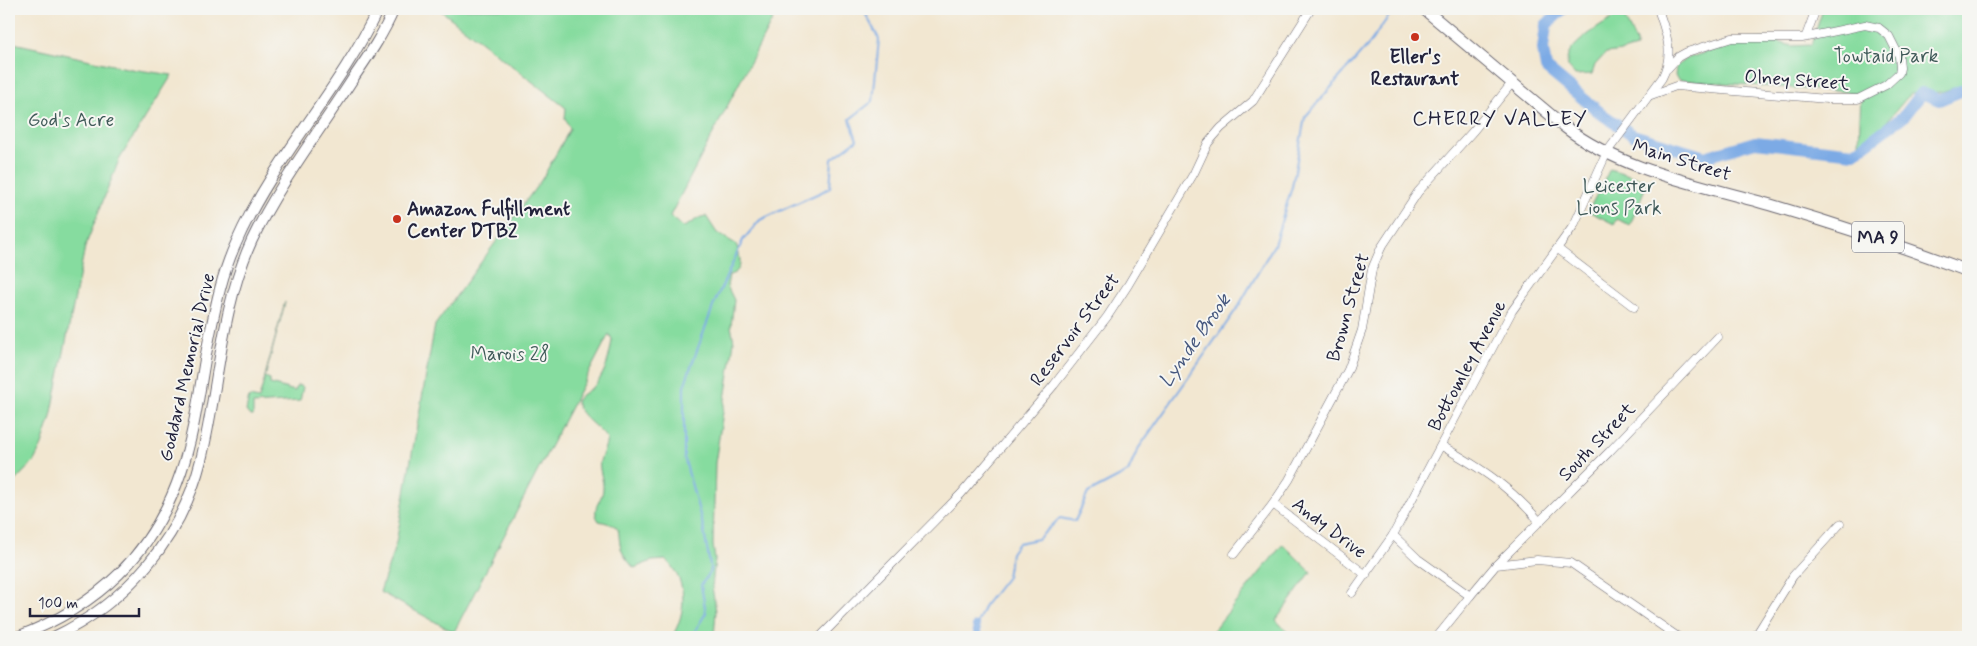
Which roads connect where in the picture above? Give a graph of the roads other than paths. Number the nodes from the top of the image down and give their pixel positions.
1 (378, 9) edge
2 (394, 9) edge
3 (1311, 9) edge
4 (1424, 9) edge
5 (1658, 9) edge
6 (1816, 9) edge
7 (1806, 36) junction
8 (1666, 70) junction
9 (1512, 83) junction
10 (1650, 96) junction
11 (1607, 152) junction
12 (1558, 249) junction
13 (1968, 271) edge
14 (1634, 307) dead end
15 (1718, 337) dead end
16 (1442, 446) junction
17 (1274, 504) junction
18 (1540, 522) junction
19 (1840, 524) dead end
20 (1393, 535) junction
21 (1234, 554) dead end
22 (1496, 565) junction
23 (1366, 575) junction
24 (1352, 593) dead end
25 (1470, 596) junction
26 (17, 637) edge
27 (54, 637) edge
28 (820, 637) edge
29 (1437, 637) edge
30 (1678, 637) edge
31 (1755, 637) edge

1 - 26 main road, Goddard Memorial Drive
2 - 27 main road, Goddard Memorial Drive
3 - 28 street, Reservoir Street
4 - 9 highway, Main Street / MA 9
5 - 8 street
6 - 7 street
7 - 8 street, Olney Street
7 - 10 street, Olney Street
8 - 10 street, Bottomley Avenue
9 - 11 highway, Main Street / MA 9
9 - 17 street, Brown Street
10 - 11 street, Bottomley Avenue
11 - 12 street, Bottomley Avenue
11 - 13 highway, Main Street / MA 9
12 - 14 street
12 - 16 street, Bottomley Avenue
15 - 18 street, South Street
16 - 18 street
16 - 20 street, Bottomley Avenue
17 - 21 street, Brown Street
17 - 23 street, Andy Drive
18 - 22 street, South Street
19 - 31 street
20 - 23 street, Bottomley Avenue
20 - 25 street
22 - 25 street, South Street
22 - 30 street
23 - 24 street, Bottomley Avenue
25 - 29 street, South Street

